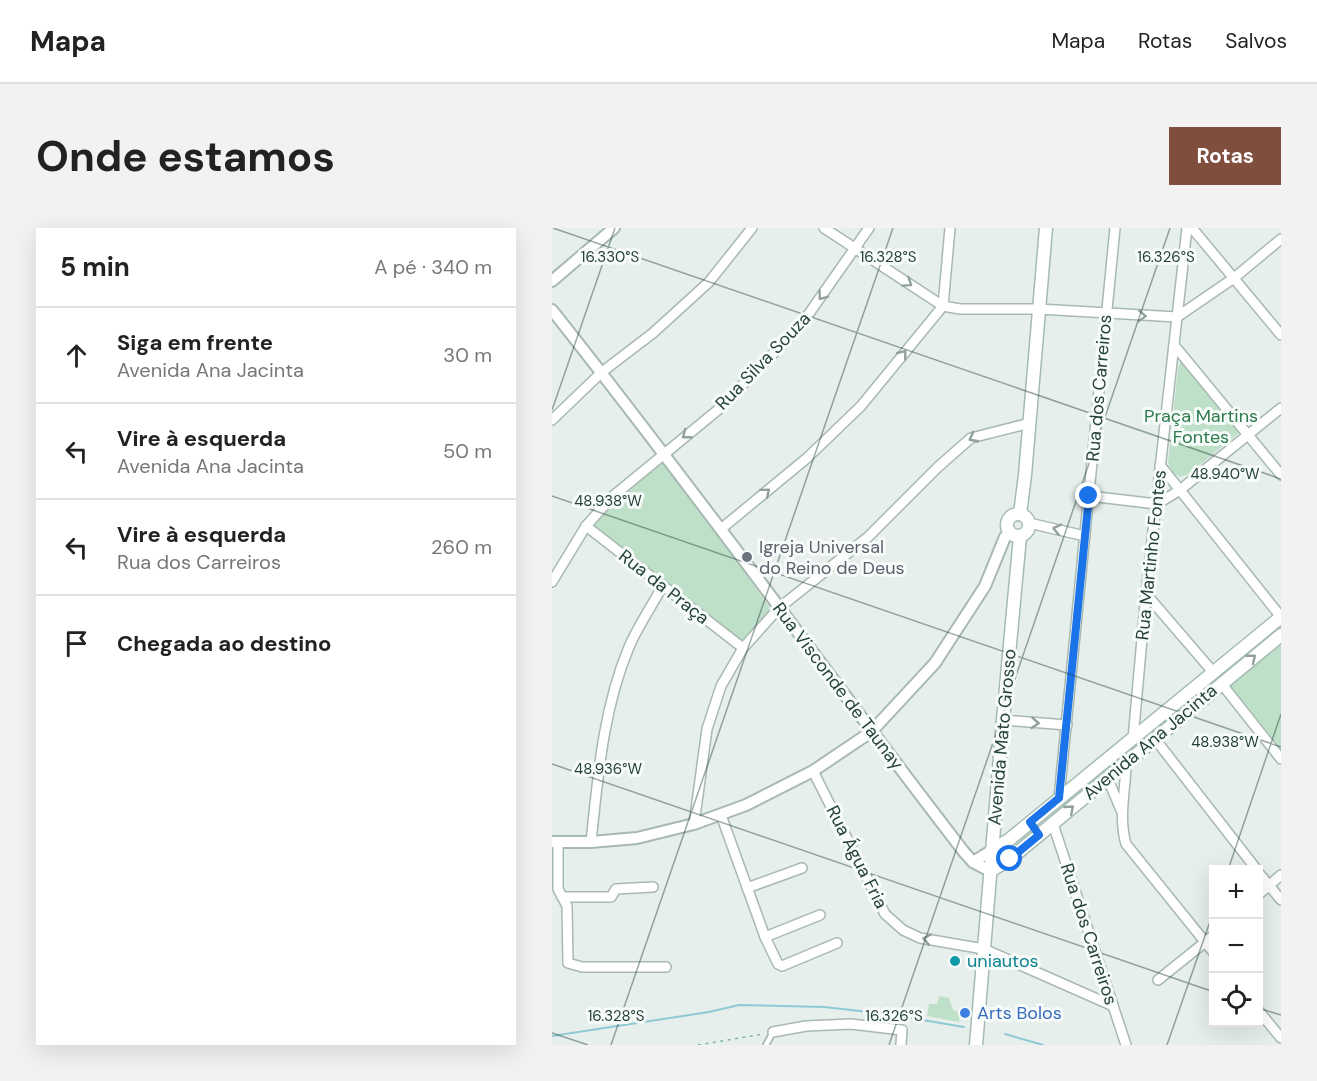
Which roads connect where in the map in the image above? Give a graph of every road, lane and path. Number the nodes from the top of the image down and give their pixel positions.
1 (614, 228) edge
2 (752, 228) edge
3 (824, 228) edge
4 (869, 228) edge
5 (950, 228) edge
6 (1047, 228) edge
7 (1115, 228) edge
8 (1187, 228) edge
9 (1192, 228) edge
10 (1281, 239) edge
11 (856, 248) junction
12 (1234, 278) junction
13 (552, 280) edge
14 (943, 306) junction
15 (1039, 309) junction
16 (552, 310) edge
17 (1106, 315) junction
18 (1177, 318) junction
19 (1281, 335) edge
20 (1174, 345) junction
21 (602, 372) junction
22 (1281, 408) edge
23 (552, 420) edge
24 (1029, 423) junction
25 (1248, 436) junction
26 (663, 453) junction
27 (1160, 465) junction
28 (1281, 475) edge
29 (1180, 490) junction
30 (1089, 496) junction
31 (1157, 504) junction
32 (1024, 518) junction
33 (586, 526) junction
34 (721, 529) junction
35 (1016, 535) junction
36 (1085, 536) junction
37 (552, 582) edge
38 (663, 585) junction
39 (1146, 594) junction
40 (779, 608) junction
41 (1281, 617) edge
42 (1281, 635) edge
43 (743, 648) junction
44 (1213, 672) junction
45 (1221, 683) junction
46 (1175, 705) junction
47 (1183, 716) junction
48 (1003, 720) junction
49 (1067, 725) junction
50 (871, 732) junction
51 (1133, 739) junction
52 (1155, 739) junction
53 (1281, 759) edge
54 (1126, 762) junction
55 (813, 771) junction
56 (1107, 777) junction
57 (1059, 798) junction
58 (1122, 812) junction
59 (721, 815) junction
60 (1030, 822) junction
61 (694, 824) junction
62 (1053, 824) junction
63 (1039, 835) junction
64 (555, 842) edge
65 (591, 842) junction
66 (991, 851) junction
67 (973, 862) junction
68 (1253, 865) edge
69 (802, 868) dead end
70 (990, 871) junction
71 (1281, 876) edge
72 (1263, 877) edge
73 (555, 885) edge
74 (1269, 885) junction
75 (652, 887) dead end
76 (747, 888) junction
77 (1263, 890) edge
78 (562, 897) junction
79 (1281, 900) edge
80 (820, 915) dead end
81 (765, 937) junction
82 (1209, 939) edge
83 (837, 943) dead end
84 (1205, 943) junction
85 (1209, 947) edge
86 (984, 949) junction
87 (666, 967) dead end
88 (1158, 980) dead end
89 (1113, 1006) junction
90 (1263, 1016) edge
91 (773, 1032) junction
92 (1281, 1038) edge
93 (698, 1045) edge
94 (766, 1045) edge
95 (901, 1045) edge
96 (976, 1045) edge
97 (1126, 1045) edge

1 - 13 street
2 - 21 street
3 - 11 street
4 - 11 street, Rua Silva Souza
5 - 14 street
6 - 15 main road
7 - 17 street, Rua dos Carreiros
8 - 18 street, Rua Martinho Fontes
9 - 12 street
10 - 12 street
11 -> 14 street
11 -> 26 street, Rua Silva Souza
12 - 18 street
12 - 19 street
14 - 15 street
34 -> 14 street
15 - 17 street
15 - 24 main road
16 - 21 street, Rua Visconde de Taunay
17 -> 18 street
17 - 30 street, Rua dos Carreiros
18 - 20 street, Rua Martinho Fontes
20 - 25 street
20 - 27 street, Rua Martinho Fontes
21 - 23 street
21 - 26 street, Rua Visconde de Taunay
22 - 25 street
24 - 32 main road
24 -> 40 street
25 - 28 street
25 - 29 street
26 - 33 street, Rua Silva Souza
26 - 34 street, Rua Visconde de Taunay
27 - 29 street
27 - 31 street, Rua Martinho Fontes
29 - 31 street
29 - 41 street
30 - 31 street
30 - 36 street, Rua dos Carreiros
31 - 39 street, Rua Martinho Fontes
32 - 35 main road
32 - 35 main road
36 -> 32 street
33 - 37 street, Rua Silva Souza
33 - 38 street, Rua da Praça
34 - 40 street, Rua Visconde de Taunay
35 - 48 main road, Avenida Mato Grosso
35 - 50 street
36 - 49 street, Rua dos Carreiros
38 - 43 street, Rua da Praça
38 - 65 street
39 - 44 street
39 - 51 street, Rua Martinho Fontes
40 - 43 street
40 - 50 street, Rua Visconde de Taunay
41 - 44 main road, Avenida Ana Jacinta
45 -> 42 main road, Avenida Ana Jacinta
43 - 61 street
44 - 46 main road, Avenida Ana Jacinta
45 - 47 main road, Avenida Ana Jacinta
45 - 53 street
46 - 47 main road
46 - 51 main road, Avenida Ana Jacinta
47 - 52 main road, Avenida Ana Jacinta
48 -> 49 street
48 - 66 main road, Avenida Mato Grosso
49 - 57 street, Rua dos Carreiros
50 - 55 street
50 - 67 street, Rua Visconde de Taunay
51 - 57 main road, Avenida Ana Jacinta
52 - 54 main road, Avenida Ana Jacinta
52 - 68 street
54 - 56 main road, Avenida Ana Jacinta
54 - 58 street
55 - 59 street
86 -> 55 street, Rua Água Fria
56 - 58 street
62 -> 56 main road, Avenida Ana Jacinta
57 - 60 main road, Avenida Ana Jacinta
58 - 84 street
59 - 61 street
59 - 76 street
60 - 63 main road
60 - 66 main road, Avenida Ana Jacinta
61 - 65 street
62 - 63 main road, Avenida Ana Jacinta
62 - 89 street, Rua dos Carreiros
63 - 70 main road, Avenida Ana Jacinta
64 - 65 street
64 - 73 street
66 - 67 street
66 - 70 main road, Avenida Mato Grosso
67 - 70 street, Rua Visconde de Taunay
69 - 76 street
70 - 86 main road, Avenida Mato Grosso
71 - 74 street
72 - 74 street
73 - 78 street
74 - 77 street
74 - 79 street
75 - 78 street
76 - 81 street
78 - 87 street
80 - 81 street
81 - 83 street
82 - 84 street
84 - 85 street
84 - 88 street
86 - 89 street, Rua Água Fria
86 - 96 main road, Avenida Mato Grosso
89 - 97 street, Rua dos Carreiros
90 - 92 street
91 - 93 path
91 - 94 lane
91 - 95 street

